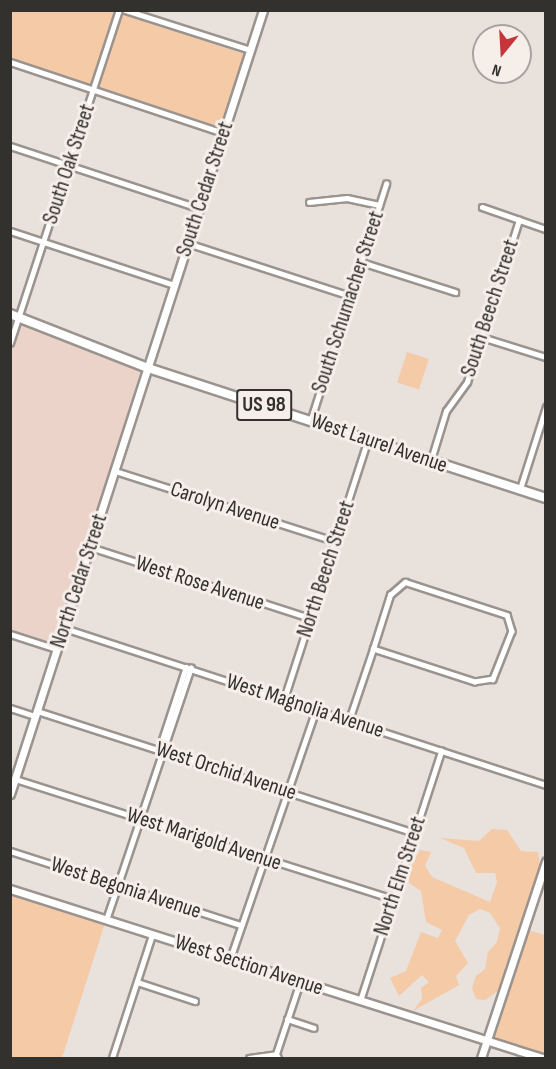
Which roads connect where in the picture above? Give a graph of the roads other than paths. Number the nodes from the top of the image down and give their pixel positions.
1 (119, 10) edge
2 (125, 10) edge
3 (264, 10) edge
4 (250, 50) junction
5 (10, 62) edge
6 (93, 90) junction
7 (223, 133) junction
8 (10, 146) edge
9 (69, 165) junction
10 (386, 184) dead end
11 (309, 202) dead end
12 (380, 205) junction
13 (482, 207) dead end
14 (199, 208) junction
15 (519, 220) junction
16 (546, 229) edge
17 (10, 231) edge
18 (44, 242) junction
19 (187, 243) junction
20 (361, 262) junction
21 (174, 285) junction
22 (455, 292) dead end
23 (350, 296) junction
24 (10, 314) edge
25 (19, 317) junction
26 (482, 337) junction
27 (10, 343) edge
28 (546, 357) edge
29 (148, 368) junction
30 (546, 407) edge
31 (311, 419) junction
32 (368, 439) junction
33 (431, 460) junction
34 (115, 471) junction
35 (520, 489) junction
36 (546, 498) edge
37 (334, 541) junction
38 (90, 547) junction
39 (310, 618) junction
40 (64, 628) junction
41 (10, 634) edge
42 (57, 649) junction
43 (373, 649) junction
44 (188, 667) junction
45 (284, 699) junction
46 (10, 708) edge
47 (316, 709) junction
48 (36, 714) junction
49 (349, 720) junction
50 (161, 750) junction
51 (441, 752) junction
52 (13, 783) edge
53 (546, 785) edge
54 (285, 791) junction
55 (10, 794) edge
56 (140, 818) junction
57 (415, 833) junction
58 (10, 851) edge
59 (263, 858) junction
60 (546, 861) edge
61 (118, 885) junction
62 (10, 889) edge
63 (393, 899) junction
64 (106, 920) junction
65 (241, 926) junction
66 (152, 935) junction
67 (230, 959) junction
68 (137, 982) junction
69 (300, 982) junction
70 (195, 1001) dead end
71 (360, 1001) junction
72 (287, 1018) junction
73 (314, 1028) dead end
74 (487, 1041) junction
75 (277, 1057) edge
76 (112, 1059) edge
77 (249, 1059) edge
78 (481, 1059) edge
79 (542, 1059) edge

1 - 6 street, South Oak Street
2 - 4 street
3 - 4 street, South Cedar Street
4 - 7 street, South Cedar Street
5 - 6 street
6 - 7 street
6 - 9 street, South Oak Street
7 - 14 street, South Cedar Street
8 - 9 street
9 - 14 street
9 - 18 street, South Oak Street
10 - 12 street, South Schumacher Street
11 - 12 street
12 - 20 street, South Schumacher Street
13 - 15 street
14 - 19 street, South Cedar Street
15 - 16 street
15 - 26 street, South Beech Street
17 - 18 street
18 - 21 street
18 - 25 street, South Oak Street
19 - 21 street, South Cedar Street
19 - 23 street
20 - 22 street
20 - 23 street, South Schumacher Street
21 - 29 street, South Cedar Street
23 - 31 street, South Schumacher Street
24 - 25 main road, West Laurel Avenue / US 98
25 - 27 street, South Oak Street
25 - 29 main road, West Laurel Avenue / US 98
26 - 28 street
26 - 33 street, South Beech Street
29 - 31 main road, West Laurel Avenue / US 98
29 - 34 street, North Cedar Street
30 - 35 street
31 - 32 main road, West Laurel Avenue / US 98
32 - 33 main road, West Laurel Avenue / US 98
32 - 37 street, North Beech Street
33 - 35 main road, West Laurel Avenue / US 98
34 - 37 street, Carolyn Avenue
34 - 38 street, North Cedar Street
35 - 36 main road, West Laurel Avenue / US 98
37 - 39 street, North Beech Street
38 - 39 street, West Rose Avenue
38 - 40 street, North Cedar Street
39 - 45 street, North Beech Street
40 - 42 street, North Cedar Street
40 - 44 street, West Magnolia Avenue
41 - 42 street
42 - 48 street, North Cedar Street
43 - 43 street
43 - 49 street
44 - 45 street, West Magnolia Avenue
44 - 50 street
45 - 47 street, West Magnolia Avenue
46 - 48 street, West Orchid Avenue
47 - 49 street, West Magnolia Avenue
47 - 54 street
48 - 50 street, West Orchid Avenue
48 - 52 street, North Cedar Street
49 - 51 street, West Magnolia Avenue
50 - 54 street, West Orchid Avenue
50 - 56 street
51 - 53 street, West Magnolia Avenue
51 - 57 street, North Elm Street
52 - 55 street, North Cedar Street
52 - 56 street, West Marigold Avenue
54 - 57 street, West Orchid Avenue
54 - 59 street
56 - 59 street, West Marigold Avenue
56 - 61 street
57 - 63 street, North Elm Street
58 - 61 street, West Begonia Avenue
59 - 63 street, West Marigold Avenue
59 - 65 street
60 - 74 street
61 - 64 street
61 - 65 street, West Begonia Avenue
62 - 64 street, West Section Avenue
63 - 71 street, North Elm Street
64 - 66 street, West Section Avenue
65 - 67 street
66 - 67 street, West Section Avenue
66 - 68 street
67 - 69 street, West Section Avenue
68 - 70 street
68 - 76 street
69 - 71 street, West Section Avenue
69 - 72 street
71 - 74 street, West Section Avenue
72 - 73 street
72 - 75 street
74 - 78 street
74 - 79 street, West Section Avenue
75 - 77 street

